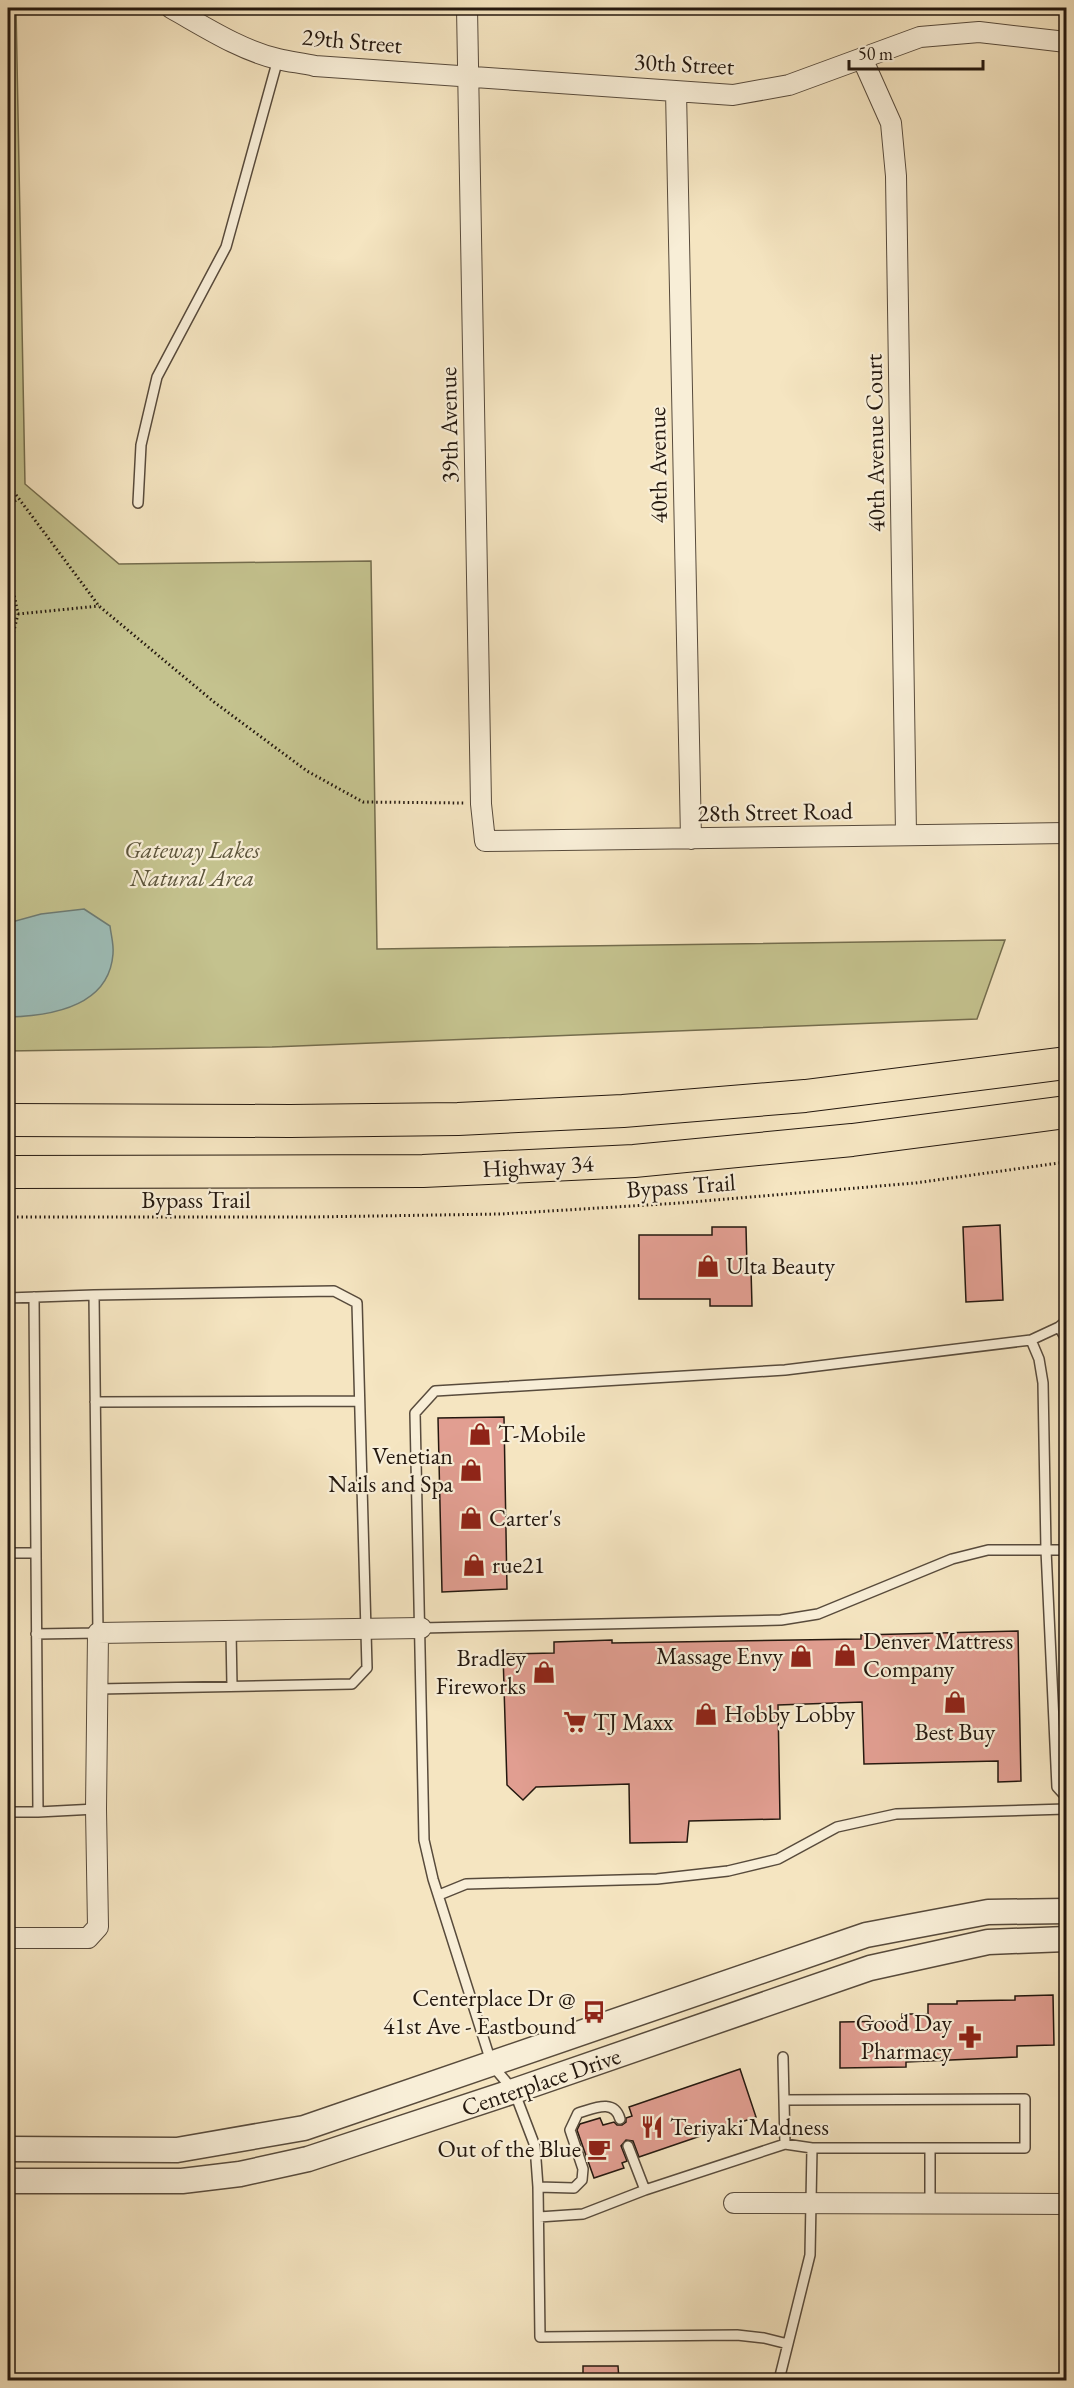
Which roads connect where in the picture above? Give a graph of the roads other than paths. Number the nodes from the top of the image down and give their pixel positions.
1 (171, 8) edge
2 (467, 8) edge
3 (1066, 42) edge
4 (862, 58) junction
5 (278, 59) junction
6 (469, 76) junction
7 (676, 91) junction
8 (138, 503) dead end
9 (1066, 833) edge
10 (906, 834) junction
11 (691, 839) junction
12 (485, 841) joint
13 (1066, 1063) edge
14 (1001, 1071) junction
15 (1066, 1112) edge
16 (8, 1119) edge
17 (1007, 1119) junction
18 (8, 1172) edge
19 (94, 1296) junction
20 (8, 1298) edge
21 (34, 1298) junction
22 (1063, 1324) edge
23 (1066, 1339) edge
24 (1031, 1340) junction
25 (359, 1401) junction
26 (96, 1402) junction
27 (1046, 1550) junction
28 (1066, 1550) edge
29 (8, 1553) edge
30 (36, 1553) junction
31 (421, 1628) junction
32 (365, 1629) junction
33 (231, 1631) junction
34 (98, 1633) junction
35 (36, 1635) junction
36 (232, 1686) junction
37 (98, 1689) junction
38 (1066, 1797) edge
39 (96, 1809) junction
40 (1066, 1809) edge
41 (8, 1812) edge
42 (38, 1812) junction
43 (438, 1894) junction
44 (1066, 1911) edge
45 (8, 1938) edge
46 (1066, 1939) edge
47 (783, 2057) dead end
48 (492, 2064) junction
49 (514, 2091) junction
50 (784, 2100) junction
51 (620, 2119) dead end
52 (785, 2144) junction
53 (628, 2145) dead end
54 (812, 2148) junction
55 (930, 2148) junction
56 (8, 2149) edge
57 (8, 2181) edge
58 (538, 2187) junction
59 (645, 2190) junction
60 (734, 2203) dead end
61 (812, 2204) junction
62 (930, 2204) junction
63 (1066, 2204) edge
64 (539, 2217) junction
65 (788, 2344) junction
66 (779, 2380) edge

1 - 5 street, 29th Street
2 - 6 street, 39th Avenue
3 - 4 street, 30th Street
4 - 7 street, 30th Street
4 - 10 street, 40th Avenue Court
5 - 6 street, 29th Street
5 - 8 lane
6 - 7 street, 30th Street
6 - 12 street, 39th Avenue
7 - 11 street, 40th Avenue
9 - 10 street, 28th Street Road
10 - 11 street, 28th Street Road
11 - 12 street, 28th Street Road
13 - 14 highway
14 - 16 highway
14 - 17 highway
15 - 17 highway, Highway 34
17 - 18 highway, Highway 34
19 - 21 lane
19 - 25 lane
19 - 26 lane
20 - 21 lane
21 - 30 lane
22 - 23 lane
22 - 24 lane
24 - 27 lane
24 - 31 lane
25 - 26 lane
25 - 32 lane
26 - 34 lane
27 - 28 lane
27 - 31 lane
27 - 38 lane
29 - 30 lane
30 - 35 lane
31 - 32 street
31 - 43 lane
32 - 33 street
32 - 36 lane
33 - 34 street
33 - 36 lane
34 - 35 lane
34 - 37 street
35 - 42 lane
36 - 37 lane
37 - 39 street
39 - 42 lane
39 - 45 street
40 - 43 lane
41 - 42 lane
43 - 48 lane
44 - 48 street, Centerplace Drive
46 - 49 street, Centerplace Drive
47 - 50 lane
48 - 49 lane
48 - 56 street, Centerplace Drive
49 - 57 street, Centerplace Drive
49 - 58 lane
50 - 52 lane
50 - 55 lane
51 - 58 lane
52 - 54 lane
52 - 59 lane
53 - 59 lane
54 - 55 lane
54 - 61 lane
55 - 62 lane
58 - 64 lane
59 - 64 lane
60 - 61 street
61 - 62 street
61 - 65 lane
62 - 63 street
64 - 65 lane
65 - 66 lane

